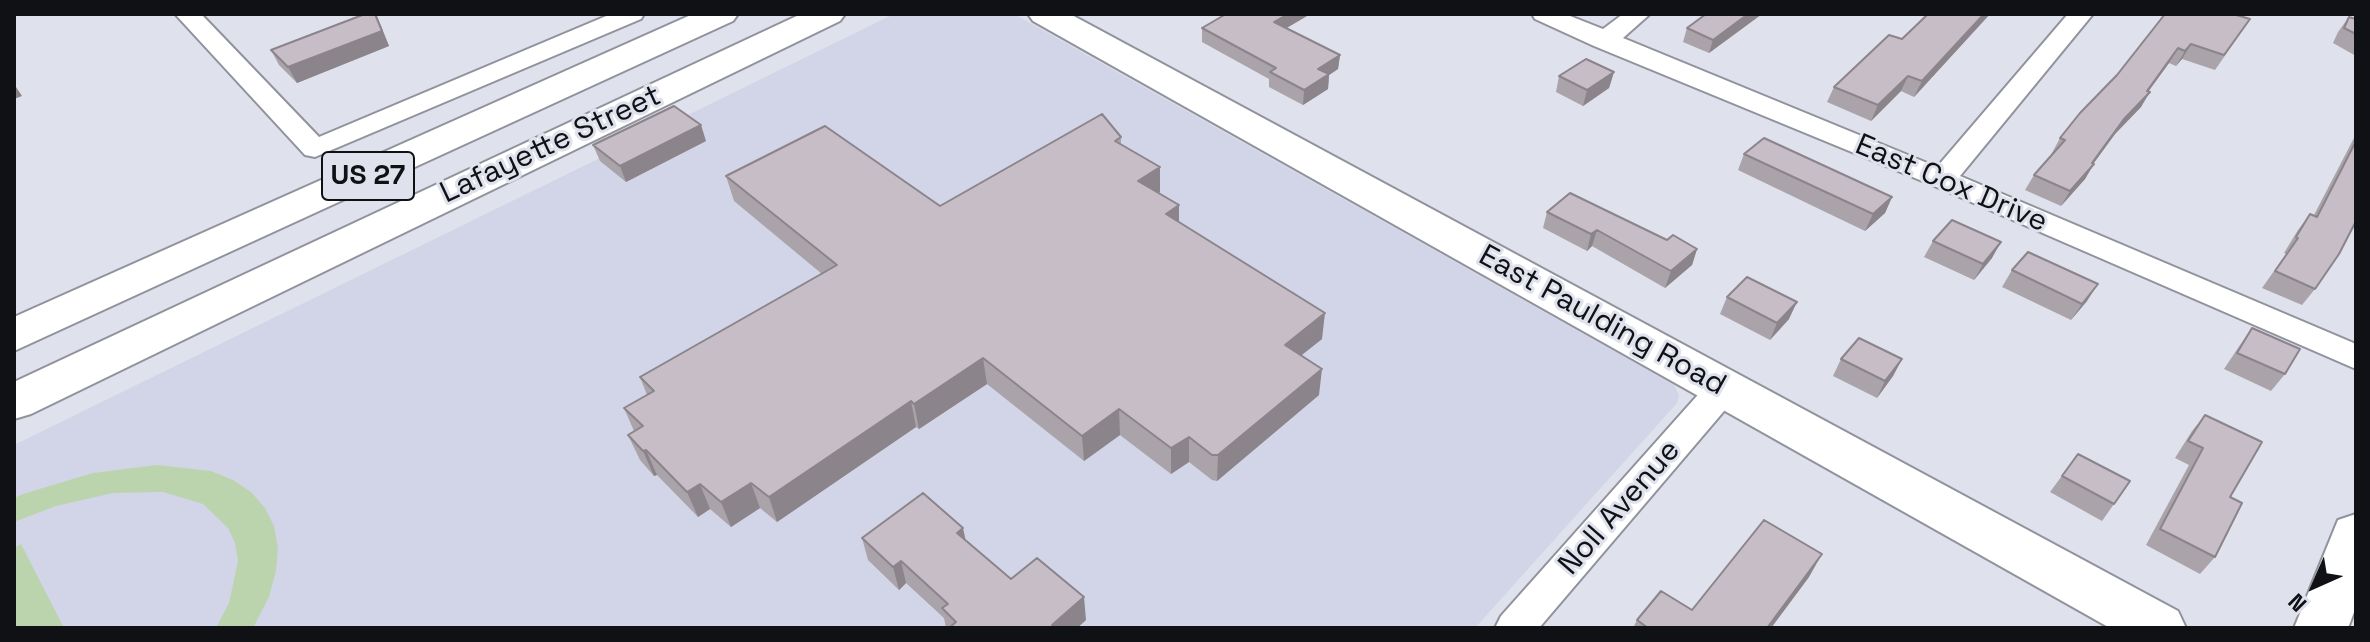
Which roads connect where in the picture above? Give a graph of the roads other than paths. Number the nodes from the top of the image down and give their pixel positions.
1 (187, 14) edge
2 (721, 14) edge
3 (828, 14) edge
4 (1045, 14) edge
5 (1544, 14) edge
6 (1638, 14) edge
7 (2081, 14) edge
8 (620, 16) edge
9 (1603, 41) junction
10 (1942, 179) junction
11 (14, 335) edge
12 (2356, 357) edge
13 (1724, 388) junction
14 (14, 402) edge
15 (2356, 535) edge
16 (1515, 628) edge
17 (2159, 628) edge
18 (2321, 628) edge

1 - 8 street
2 - 11 main road, Lafayette Street / US 27
3 - 14 main road, Lafayette Street / US 27
4 - 13 main road, East Paulding Road
5 - 9 street, East Cox Drive
6 - 9 street
7 - 10 street
9 - 10 street, East Cox Drive
10 - 12 street, East Cox Drive
13 - 16 street, Noll Avenue
13 - 17 main road, East Paulding Road
15 - 18 main road

